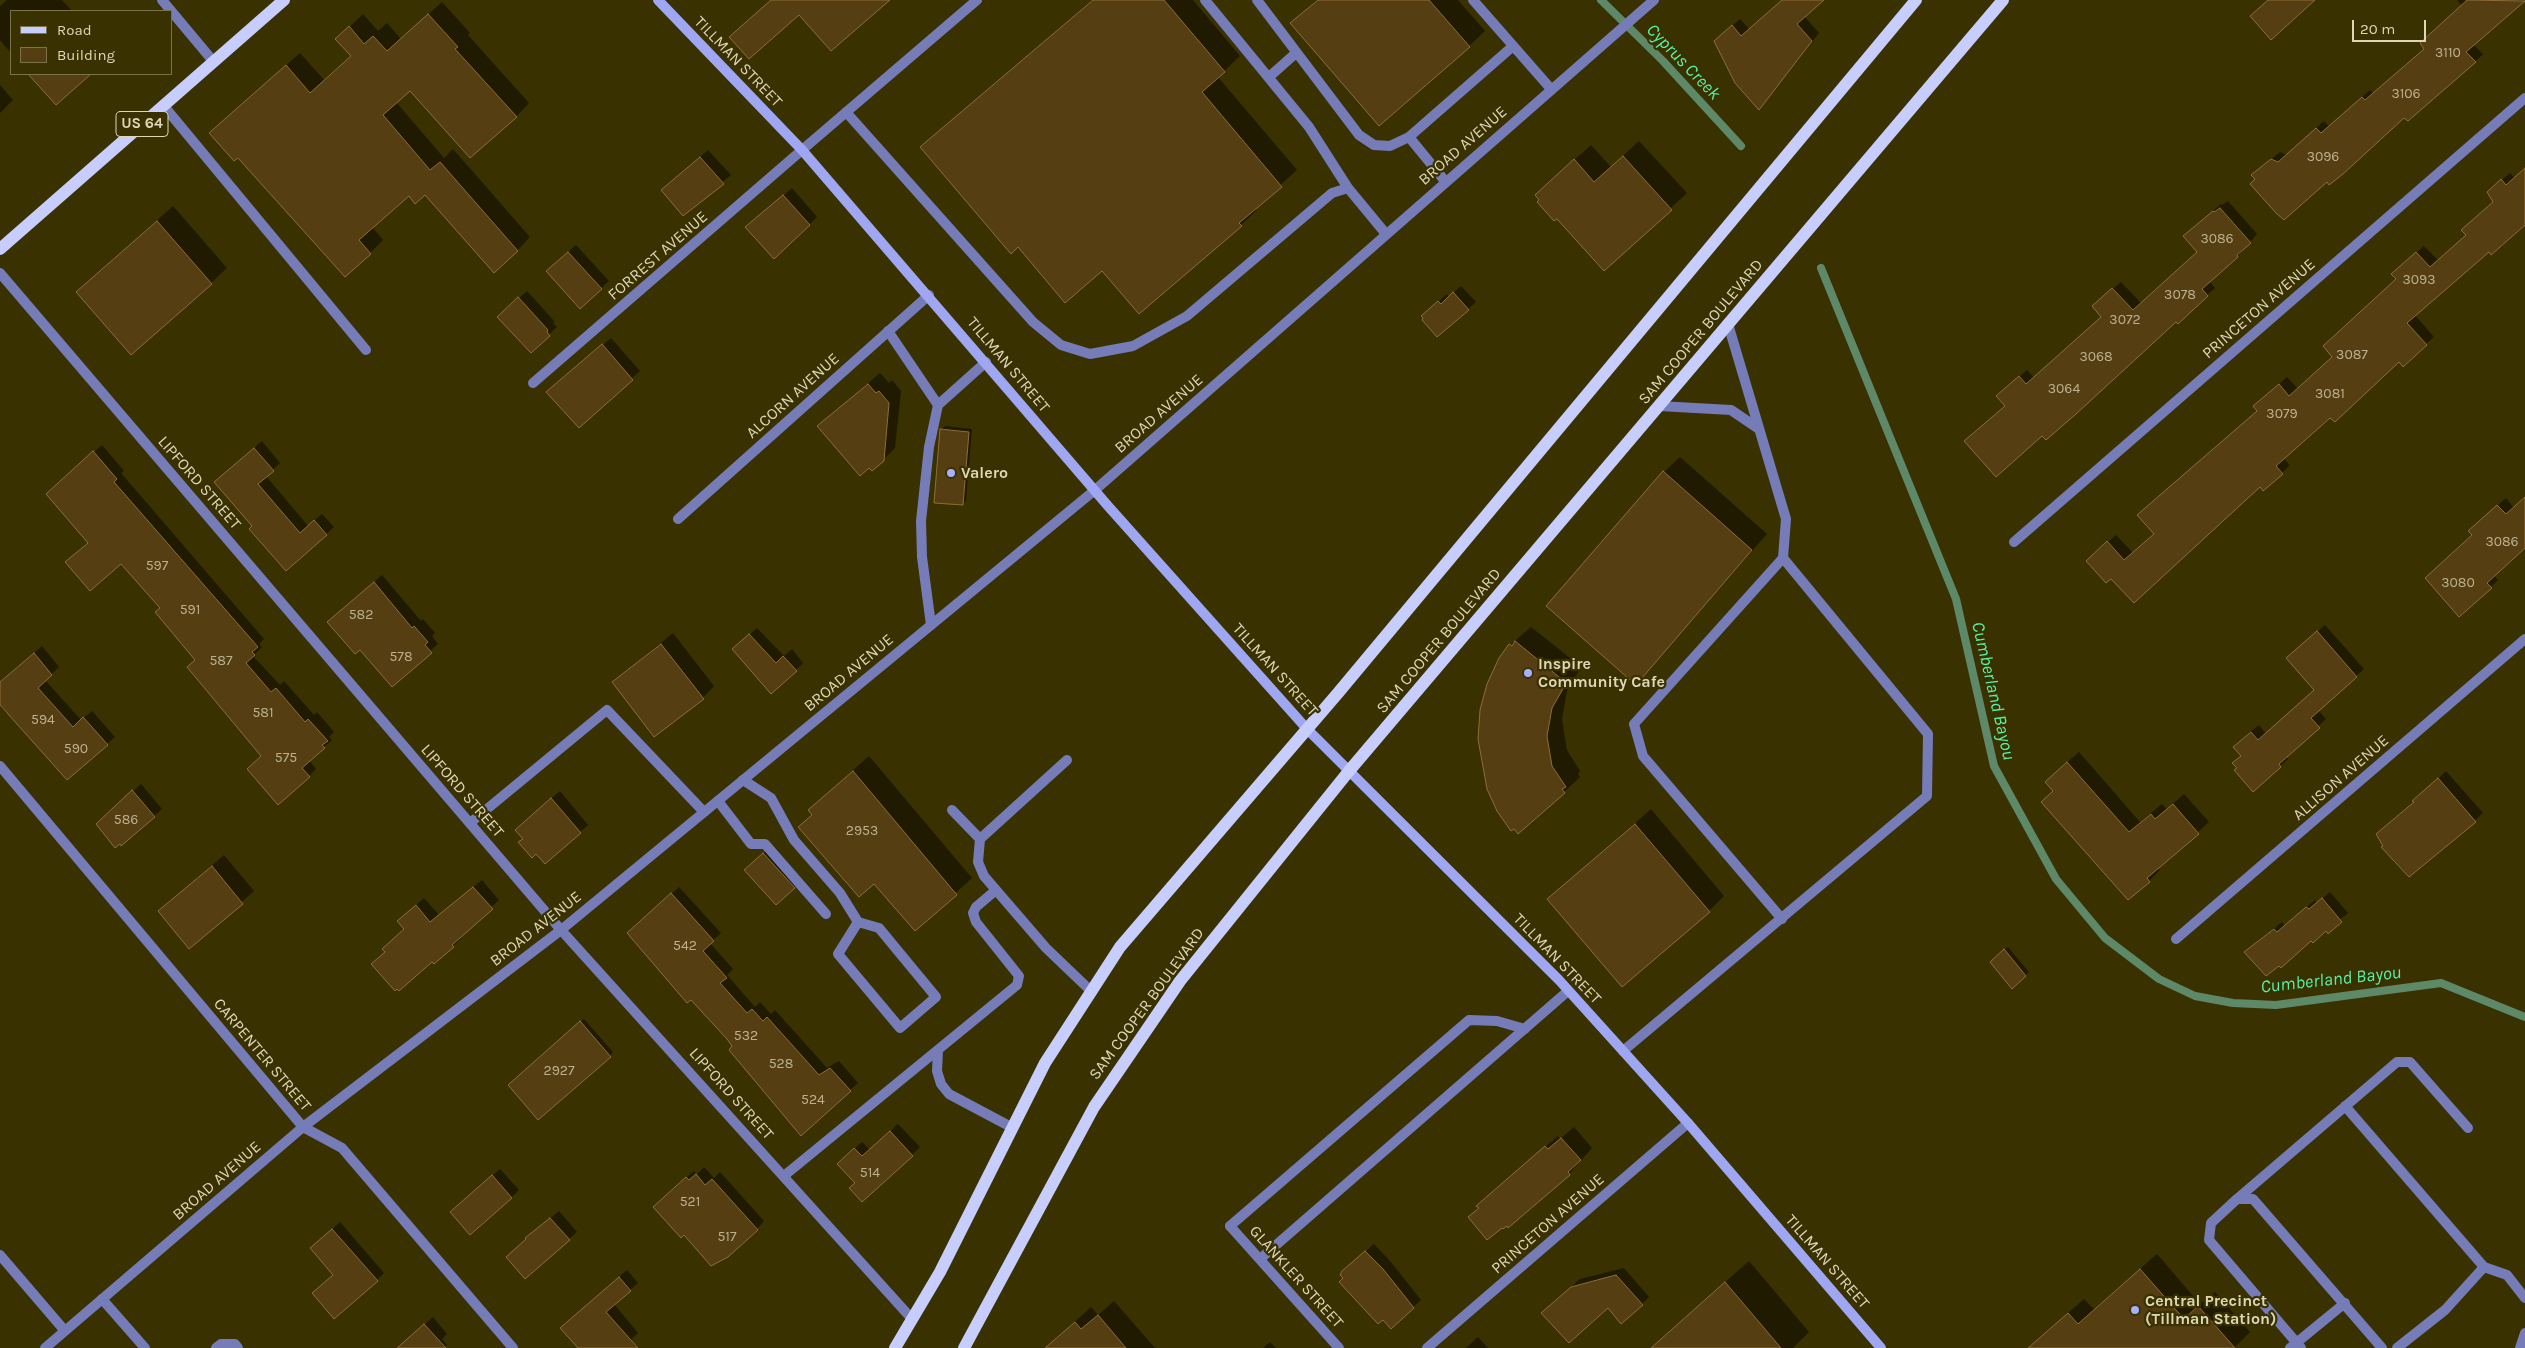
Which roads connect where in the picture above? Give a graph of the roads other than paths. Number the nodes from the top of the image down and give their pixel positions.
1 (162, 0) edge
2 (284, 0) edge
3 (658, 0) edge
4 (977, 0) edge
5 (1205, 0) edge
6 (1257, 0) edge
7 (1473, 0) edge
8 (1654, 0) edge
9 (1916, 0) edge
10 (2003, 0) edge
11 (170, 10) edge
12 (172, 12) edge
13 (1512, 47) junction
14 (1296, 53) junction
15 (213, 61) junction
16 (1269, 77) junction
17 (1551, 89) junction
18 (2525, 98) edge
19 (164, 104) junction
20 (846, 112) junction
21 (1409, 137) junction
22 (802, 150) junction
23 (1445, 181) junction
24 (1348, 188) junction
25 (1386, 234) junction
26 (0, 249) edge
27 (0, 273) edge
28 (929, 295) junction
29 (1728, 324) junction
30 (888, 331) junction
31 (366, 350) dead end
32 (986, 362) junction
33 (532, 383) dead end
34 (938, 405) junction
35 (1659, 406) junction
36 (1759, 430) junction
37 (1094, 490) junction
38 (678, 519) dead end
39 (2014, 542) dead end
40 (1783, 558) junction
41 (931, 625) junction
42 (2525, 639) edge
43 (1307, 729) junction
44 (1067, 760) dead end
45 (0, 766) edge
46 (1349, 771) junction
47 (743, 780) junction
48 (718, 801) junction
49 (952, 810) dead end
50 (704, 812) junction
51 (470, 823) junction
52 (980, 839) junction
53 (996, 890) junction
54 (826, 914) dead end
55 (1782, 919) junction
56 (858, 922) junction
57 (561, 930) junction
58 (2176, 940) dead end
59 (1568, 991) junction
60 (1092, 992) junction
61 (1524, 1029) junction
62 (938, 1050) junction
63 (1623, 1051) junction
64 (2345, 1106) junction
65 (1688, 1123) junction
66 (303, 1127) junction
67 (1013, 1128) junction
68 (2468, 1128) dead end
69 (785, 1175) junction
70 (2237, 1198) junction
71 (0, 1255) edge
72 (1260, 1259) junction
73 (2484, 1267) junction
74 (2525, 1298) edge
75 (102, 1299) junction
76 (2345, 1303) junction
77 (912, 1319) junction
78 (64, 1331) junction
79 (2525, 1333) edge
80 (236, 1346) edge
81 (2296, 1346) edge
82 (45, 1348) edge
83 (145, 1348) edge
84 (216, 1348) edge
85 (514, 1348) edge
86 (895, 1348) edge
87 (964, 1348) edge
88 (1339, 1348) edge
89 (1427, 1348) edge
90 (1881, 1348) edge
91 (2382, 1348) edge
92 (2397, 1348) edge
93 (2520, 1348) edge

1 - 11 street
2 - 15 main road, US 64
3 - 22 main road, TILLMAN STREET
4 - 20 street, FORREST AVENUE
5 - 16 street
6 - 14 street
7 - 13 street
8 - 17 street, BROAD AVENUE
9 - 43 main road
10 - 29 main road, SAM COOPER BOULEVARD
12 - 15 street
13 - 17 street
13 - 21 street
14 - 16 street
14 - 21 street
15 - 19 main road, US 64
16 - 24 street
17 - 23 street, BROAD AVENUE
18 - 39 street, PRINCETON AVENUE
19 - 26 main road, US 64
19 - 31 street
20 - 22 street, FORREST AVENUE
20 - 24 street
21 - 23 street
22 - 28 main road, TILLMAN STREET
22 - 33 street, FORREST AVENUE
23 - 25 street, BROAD AVENUE
24 - 25 street
25 - 37 street, BROAD AVENUE
27 - 51 street, LIPFORD STREET
28 - 30 street, ALCORN AVENUE
28 - 32 main road, TILLMAN STREET
29 - 35 main road, SAM COOPER BOULEVARD
29 - 36 street
30 - 34 street
30 - 38 street, ALCORN AVENUE
32 - 34 street
32 - 37 main road, TILLMAN STREET
34 - 41 street
35 - 36 street
35 - 46 main road, SAM COOPER BOULEVARD
36 - 40 street
37 - 41 street, BROAD AVENUE
37 - 43 main road, TILLMAN STREET
40 - 55 street
40 - 55 street
41 - 47 street, BROAD AVENUE
42 - 58 street, ALLISON AVENUE
43 - 46 main road, TILLMAN STREET
43 - 60 main road
44 - 52 street
45 - 66 street, CARPENTER STREET
46 - 59 main road, TILLMAN STREET
46 - 87 main road, SAM COOPER BOULEVARD
47 - 48 street, BROAD AVENUE
47 - 56 street
48 - 50 street, BROAD AVENUE
48 - 54 street
49 - 52 street
50 - 51 street
50 - 57 street, BROAD AVENUE
51 - 57 street, LIPFORD STREET
52 - 53 street
53 - 60 street
53 - 62 street
55 - 63 street
56 - 56 street
57 - 66 street, BROAD AVENUE
57 - 69 street, LIPFORD STREET
59 - 61 street
59 - 63 main road, TILLMAN STREET
60 - 67 main road
61 - 72 street
61 - 72 street, GLANKLER STREET
62 - 67 street
62 - 69 street
63 - 65 main road, TILLMAN STREET
64 - 68 street
64 - 70 street
64 - 73 street
65 - 89 street, PRINCETON AVENUE
65 - 90 main road, TILLMAN STREET
66 - 75 street, BROAD AVENUE
66 - 85 street, CARPENTER STREET
67 - 77 main road
69 - 77 street, LIPFORD STREET
70 - 76 street
70 - 81 street
71 - 78 street
72 - 88 street, GLANKLER STREET
73 - 74 street
73 - 92 street
75 - 78 street, BROAD AVENUE
75 - 83 street
76 - 81 street
76 - 91 street
77 - 86 main road
78 - 82 street, BROAD AVENUE
79 - 93 street
80 - 84 street

